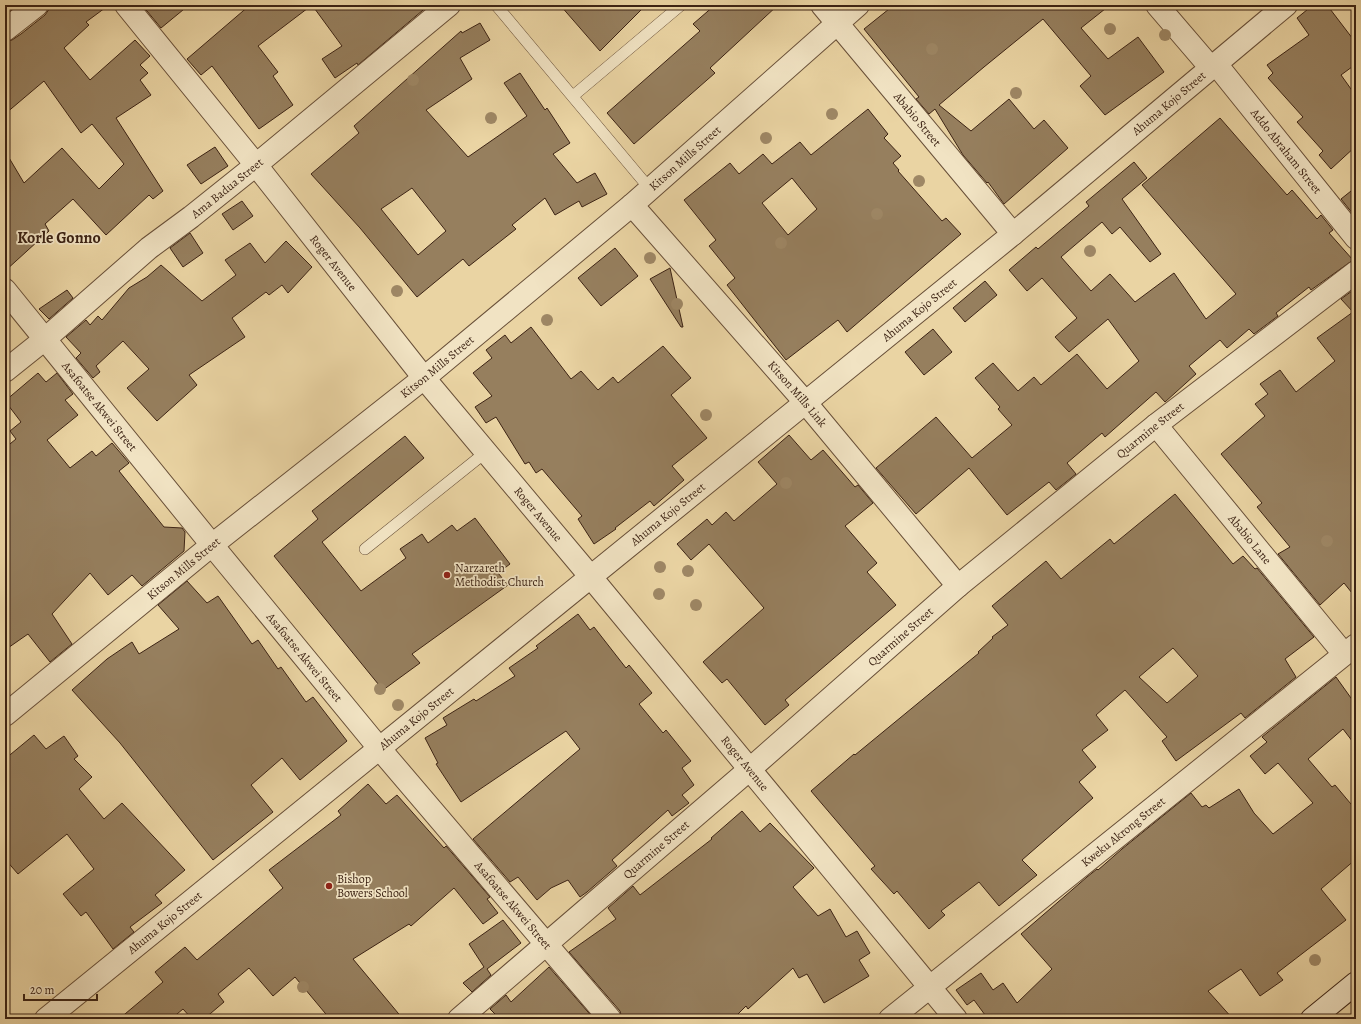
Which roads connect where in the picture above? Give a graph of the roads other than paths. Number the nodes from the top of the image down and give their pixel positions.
1 (37, 5) edge
2 (126, 5) edge
3 (449, 5) edge
4 (496, 5) edge
5 (680, 5) edge
6 (822, 5) edge
7 (858, 5) edge
8 (1157, 5) edge
9 (1286, 5) edge
10 (837, 22) junction
11 (5, 30) edge
12 (1214, 66) junction
13 (573, 96) junction
14 (256, 165) junction
15 (650, 189) junction
16 (632, 205) junction
17 (1013, 234) junction
18 (1356, 238) edge
19 (1356, 272) edge
20 (5, 290) edge
21 (45, 339) junction
22 (5, 371) edge
23 (424, 378) junction
24 (805, 402) junction
25 (1156, 425) junction
26 (486, 452) junction
27 (212, 545) junction
28 (365, 550) dead end
29 (590, 576) junction
30 (958, 586) junction
31 (1350, 650) edge
32 (5, 715) edge
33 (380, 748) junction
34 (750, 769) junction
35 (547, 945) junction
36 (1356, 983) edge
37 (929, 988) junction
38 (46, 1019) edge
39 (460, 1019) edge
40 (610, 1019) edge
41 (890, 1019) edge
42 (956, 1019) edge
43 (1312, 1019) edge

1 - 11 street
2 - 14 street, Roger Avenue
3 - 14 street, Ama Badua Street
4 - 13 lane
5 - 13 lane
6 - 10 street, Ababio Street
7 - 10 street, Kitson Mills Street
8 - 12 street, Addo Abraham Street
9 - 12 street, Ahuma Kojo Street
10 - 15 street, Kitson Mills Street
10 - 17 street, Ababio Street
12 - 17 street, Ahuma Kojo Street
12 - 18 street, Addo Abraham Street
13 - 15 lane
14 - 21 street, Ama Badua Street
14 - 23 street, Roger Avenue
15 - 16 street, Kitson Mills Street
16 - 23 street, Kitson Mills Street
16 - 24 street, Kitson Mills Link
17 - 24 street, Ahuma Kojo Street
19 - 25 street, Quarmine Street
20 - 21 street, Asafoatse Akwei Street
21 - 22 street, Ama Badua Street
21 - 27 street, Asafoatse Akwei Street
23 - 26 street, Roger Avenue
23 - 27 street, Kitson Mills Street
24 - 29 street, Ahuma Kojo Street
24 - 30 street, Kitson Mills Link
25 - 30 street, Quarmine Street
25 - 31 street, Ababio Lane
26 - 28 lane
26 - 29 street, Roger Avenue
27 - 32 street, Kitson Mills Street
27 - 33 street, Asafoatse Akwei Street
29 - 33 street, Ahuma Kojo Street
29 - 34 street, Roger Avenue
30 - 34 street, Quarmine Street
31 - 37 street, Kweku Akrong Street
33 - 35 street, Asafoatse Akwei Street
33 - 38 street, Ahuma Kojo Street
34 - 35 street, Quarmine Street
34 - 37 street, Roger Avenue
35 - 39 street, Quarmine Street
35 - 40 street, Asafoatse Akwei Street
36 - 43 street
37 - 41 street, Kweku Akrong Street
37 - 42 street, Roger Avenue

